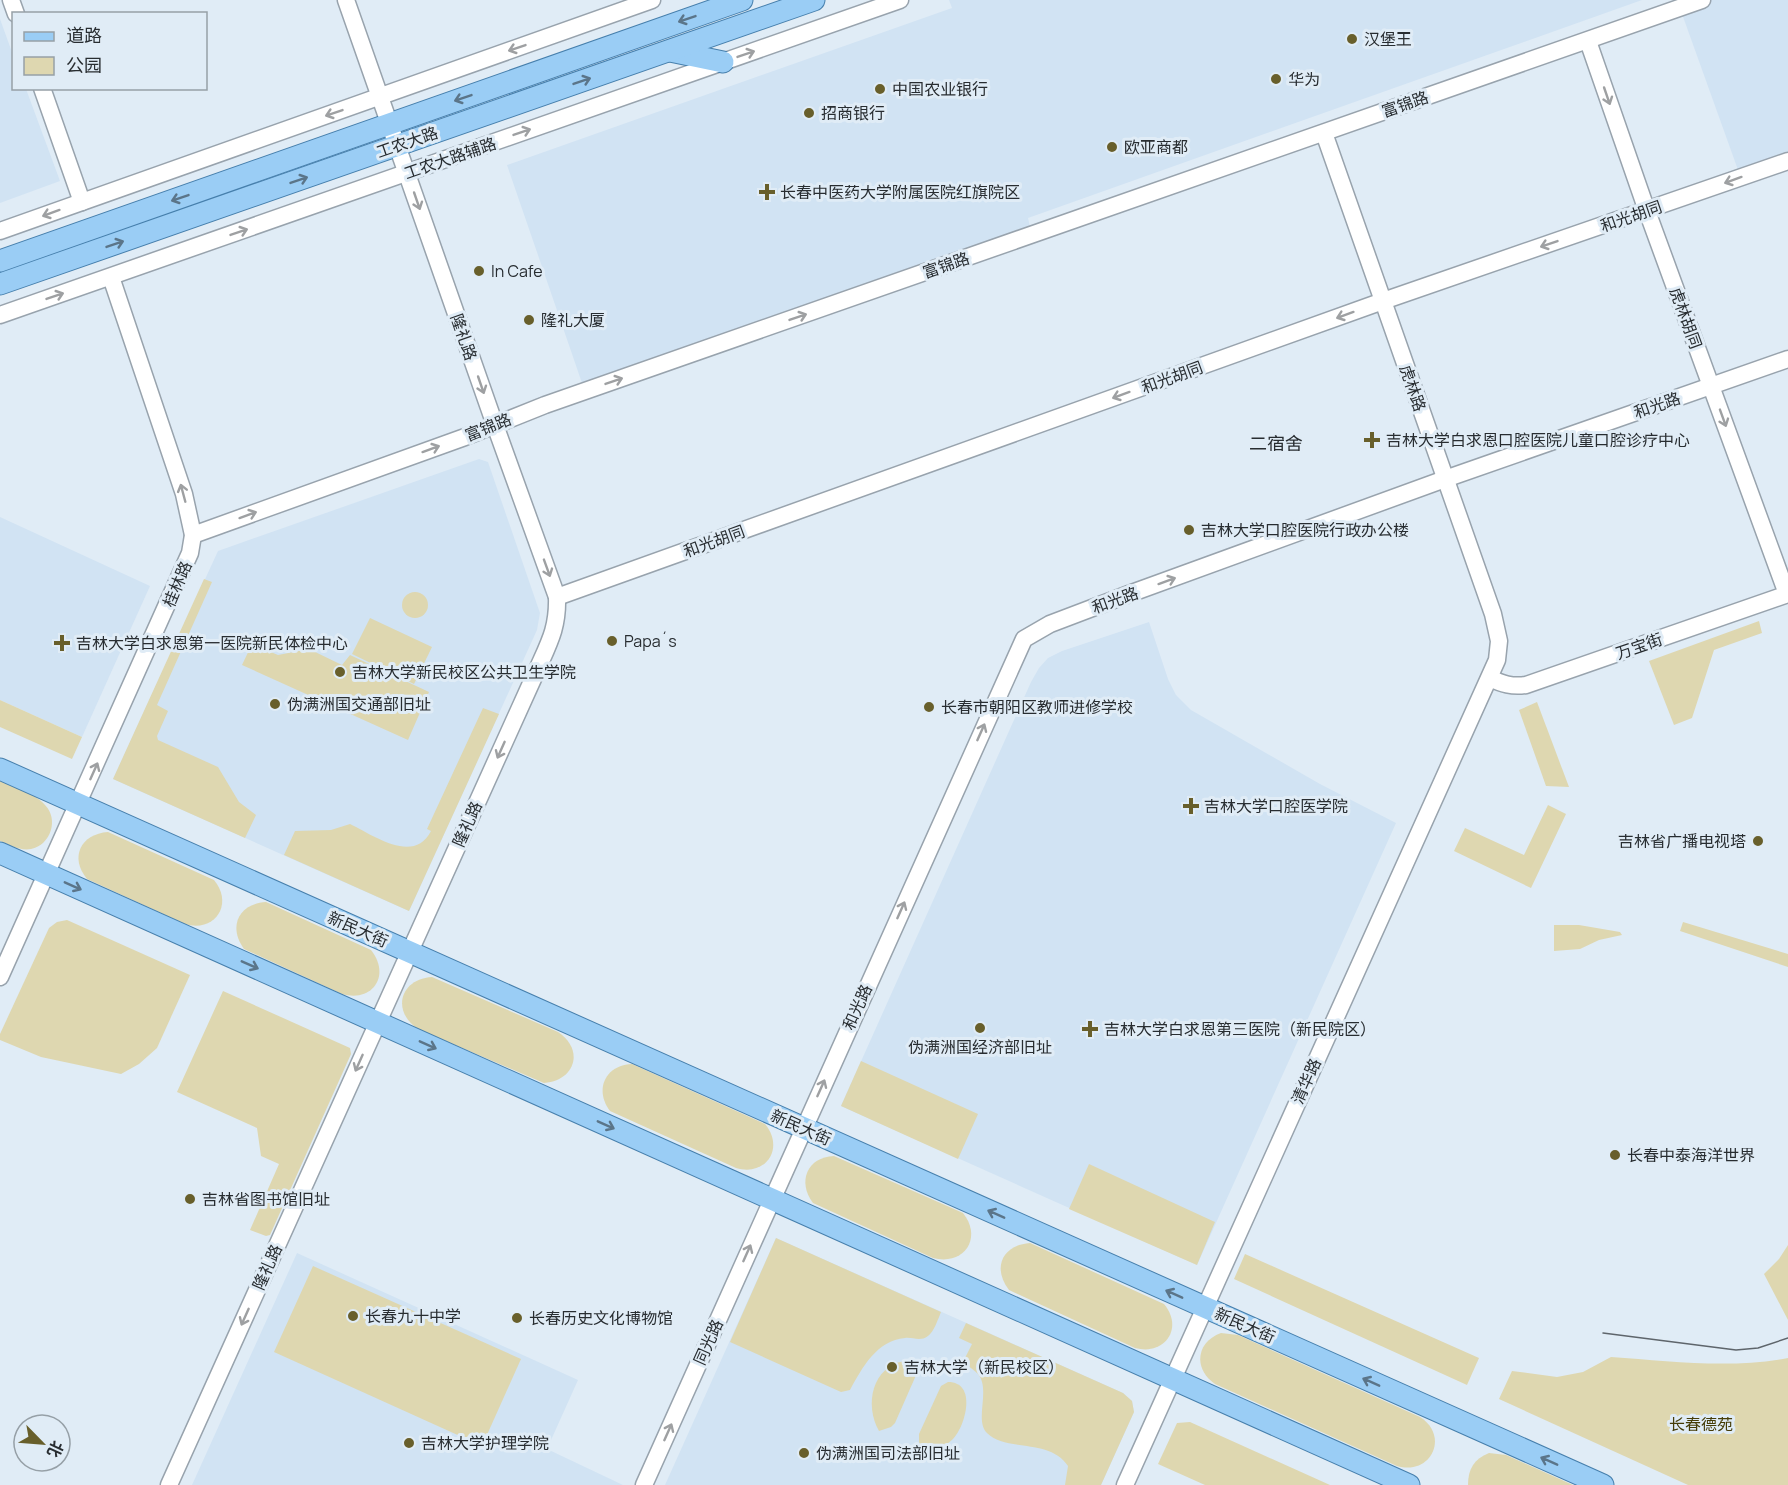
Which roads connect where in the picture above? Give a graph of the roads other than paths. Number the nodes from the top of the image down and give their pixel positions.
1 (346, 0) edge
2 (652, 0) edge
3 (742, 0) edge
4 (814, 0) edge
5 (900, 0) edge
6 (1702, 0) edge
7 (1588, 40) junction
8 (669, 51) junction
9 (723, 62) junction
10 (43, 90) edge
11 (380, 96) junction
12 (390, 124) junction
13 (1324, 133) junction
14 (397, 146) junction
15 (1788, 161) edge
16 (407, 173) junction
17 (82, 201) junction
18 (1647, 211) junction
19 (0, 231) edge
20 (0, 261) edge
21 (111, 277) junction
22 (0, 284) edge
23 (1383, 301) junction
24 (0, 315) edge
25 (1788, 359) edge
26 (1711, 386) junction
27 (495, 425) junction
28 (1445, 479) junction
29 (193, 534) junction
30 (1787, 594) edge
31 (557, 597) junction
32 (1490, 678) junction
33 (0, 770) edge
34 (79, 805) junction
35 (0, 853) edge
36 (48, 874) junction
37 (409, 952) junction
38 (0, 977) edge
39 (378, 1022) junction
40 (803, 1128) junction
41 (771, 1199) junction
42 (1204, 1307) junction
43 (1172, 1379) junction
44 (169, 1485) edge
45 (644, 1485) edge
46 (1125, 1485) edge
47 (1409, 1485) edge
48 (1603, 1485) edge

1 - 11 street, 隆礼路
2 -> 11 street
3 -> 12 main road, 工农大路
4 - 8 main road, 工农大路
9 -> 5 street, 工农大路辅路
6 - 7 street, 富锦路
7 - 13 street, 富锦路
7 -> 18 street, 虎林胡同
8 - 9 main road
14 -> 8 main road, 工农大路
16 -> 9 street, 工农大路辅路
10 - 17 street
11 - 12 street, 隆礼路
11 -> 17 street
12 - 14 street, 隆礼路
12 -> 20 main road, 工农大路
13 - 23 street, 虎林路
27 -> 13 street, 富锦路
14 - 16 street, 隆礼路
22 -> 14 main road, 工农大路
15 -> 18 street, 和光胡同
21 -> 16 street, 工农大路辅路
16 -> 27 street, 隆礼路
17 -> 19 street
18 -> 23 street, 和光胡同
18 - 26 street, 虎林胡同
24 -> 21 street, 工农大路辅路
29 -> 21 street, 桂林路
23 - 28 street, 虎林路
23 -> 31 street, 和光胡同
25 - 26 street, 和光路
26 - 28 street, 和光路
26 -> 30 street, 虎林胡同
29 -> 27 street, 富锦路
27 -> 31 street, 隆礼路
28 - 32 street, 虎林路
40 -> 28 street, 和光路
34 -> 29 street, 桂林路
30 - 32 street, 万宝街
31 -> 37 street, 隆礼路
32 - 42 street, 清华路
33 - 34 main road, 新民大街
34 - 36 street, 桂林路
34 - 37 main road, 新民大街
35 - 36 main road
36 - 38 street, 桂林路
36 -> 39 main road
37 - 39 street, 隆礼路
37 - 40 main road, 新民大街
39 -> 41 main road
39 -> 44 street, 隆礼路
40 - 41 street, 和光路
42 -> 40 main road, 新民大街
41 - 43 main road
45 -> 41 street, 同光路
42 - 43 street, 清华路
48 -> 42 main road, 新民大街
43 - 46 street, 清华路
43 - 47 main road

